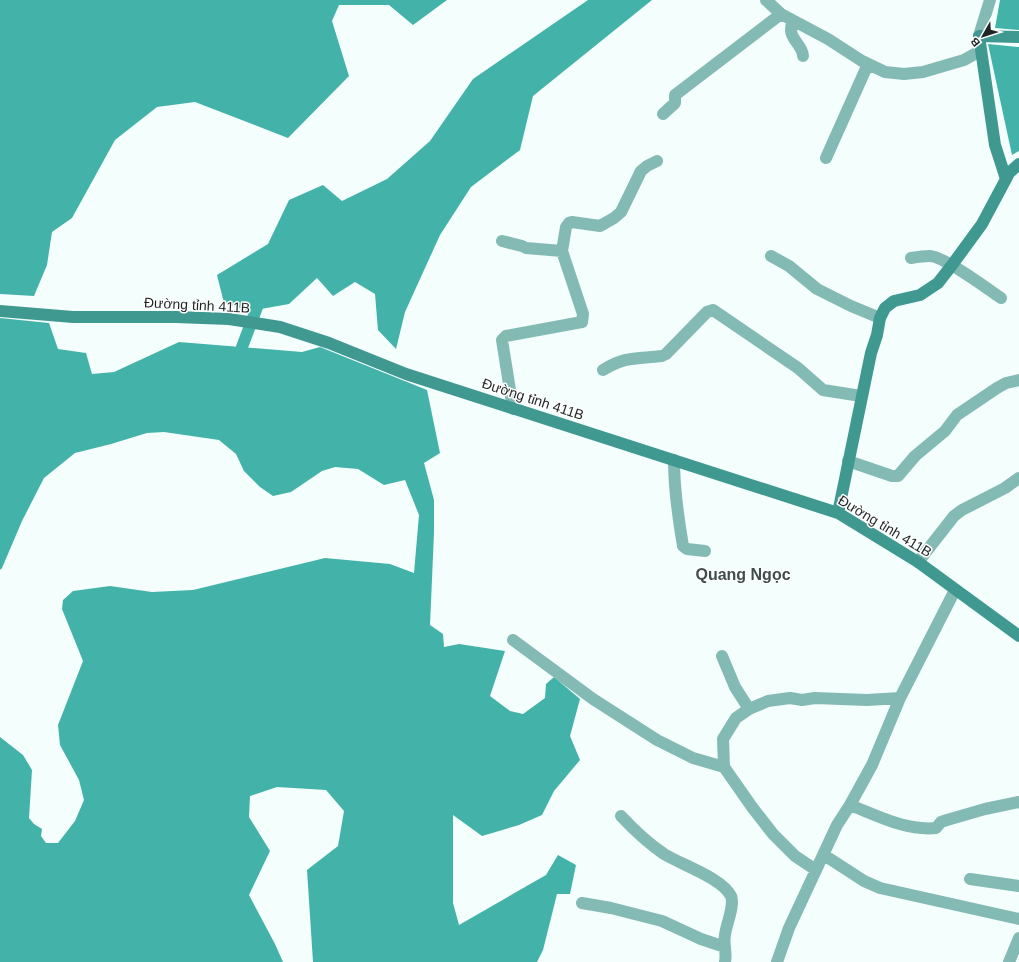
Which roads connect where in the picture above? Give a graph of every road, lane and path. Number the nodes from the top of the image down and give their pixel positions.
1 (766, 0) edge
2 (990, 0) edge
3 (781, 14) junction
4 (793, 21) junction
5 (979, 36) junction
6 (1019, 37) edge
7 (980, 51) junction
8 (803, 56) dead end
9 (868, 64) junction
10 (663, 114) dead end
11 (826, 158) dead end
12 (657, 161) dead end
13 (1019, 164) edge
14 (1006, 179) junction
15 (502, 241) dead end
16 (562, 251) junction
17 (771, 256) dead end
18 (911, 258) dead end
19 (952, 265) junction
20 (1001, 298) dead end
21 (0, 311) edge
22 (880, 318) junction
23 (603, 370) dead end
24 (1019, 380) edge
25 (861, 396) junction
26 (513, 409) junction
27 (674, 460) junction
28 (848, 461) junction
29 (1019, 478) edge
30 (838, 513) junction
31 (705, 551) dead end
32 (918, 562) junction
33 (955, 590) junction
34 (1019, 636) edge
35 (513, 640) dead end
36 (722, 656) dead end
37 (900, 698) junction
38 (749, 709) junction
39 (724, 767) junction
40 (1019, 802) edge
41 (850, 805) junction
42 (621, 816) dead end
43 (824, 854) junction
44 (816, 870) junction
45 (970, 879) dead end
46 (1019, 886) edge
47 (582, 903) dead end
48 (1019, 919) edge
49 (1019, 938) edge
50 (725, 947) junction
51 (725, 962) edge
52 (777, 962) edge
53 (1009, 962) edge

1 - 3 street
2 - 5 street
3 - 4 street
3 - 10 street
4 - 8 street
4 - 9 street
5 - 6 main road
5 - 7 main road
7 - 9 street
7 - 14 main road
9 - 11 street
12 - 16 street
13 - 14 main road
14 - 19 main road
15 - 16 street
16 - 26 street
17 - 22 street
18 - 19 street
19 - 20 street
19 - 22 main road
21 - 26 main road, Đường tỉnh 411B
22 - 25 main road
23 - 25 street
24 - 28 street
25 - 28 main road
26 - 27 main road, Đường tỉnh 411B
27 - 30 main road, Đường tỉnh 411B
27 - 31 street
28 - 30 main road
29 - 32 street
30 - 32 main road, Đường tỉnh 411B
32 - 33 main road, Đường tỉnh 411B
33 - 34 main road, Đường tỉnh 411B
33 - 37 street
35 - 39 street
36 - 38 street
37 - 38 street
37 - 41 street
38 - 39 street
39 - 44 street
40 - 41 street
41 - 43 street
42 - 50 street
43 - 44 street
43 - 48 street
44 - 52 street
45 - 46 street
47 - 50 street
49 - 53 street
50 - 51 street

